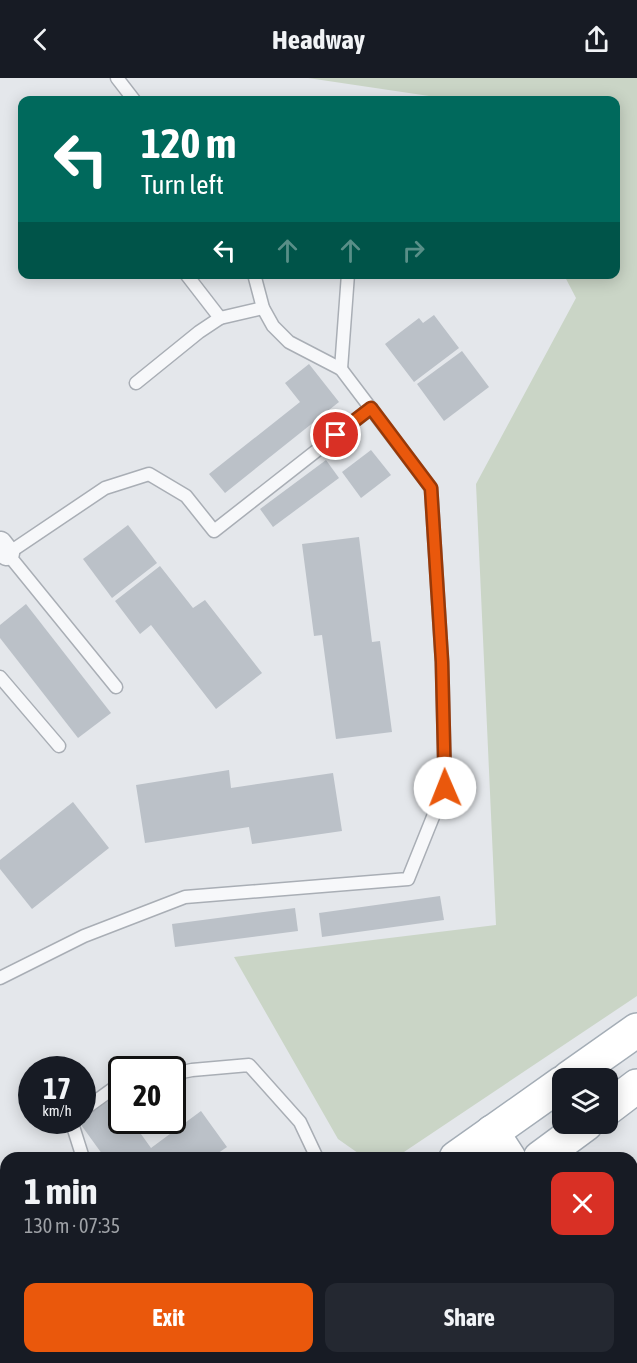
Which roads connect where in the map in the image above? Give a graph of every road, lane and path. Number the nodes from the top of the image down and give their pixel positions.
1 (117, 78) edge
2 (131, 96) edge
3 (190, 279) edge
4 (255, 279) edge
5 (348, 279) edge
6 (263, 308) junction
7 (220, 318) junction
8 (341, 369) junction
9 (136, 383) dead end
10 (371, 408) junction
11 (2, 552) edge
12 (0, 677) edge
13 (116, 687) dead end
14 (58, 746) dead end
15 (0, 978) edge
16 (637, 1030) edge
17 (583, 1068) edge
18 (186, 1071) edge
19 (637, 1086) edge
20 (552, 1093) edge
21 (618, 1100) edge
22 (75, 1134) edge
23 (572, 1134) edge
24 (501, 1145) edge
25 (81, 1152) edge
26 (315, 1152) edge
27 (477, 1152) edge
28 (548, 1152) edge

1 - 2 lane
3 - 7 lane
4 - 6 lane
5 - 8 lane
6 - 7 lane
6 - 8 lane
7 - 9 lane
8 - 10 lane
10 - 11 lane
10 - 15 lane
11 - 13 lane
12 - 14 lane
16 - 17 main road
18 - 26 lane
19 - 21 main road
20 - 24 main road
22 - 25 lane
23 - 28 main road
24 - 27 main road

